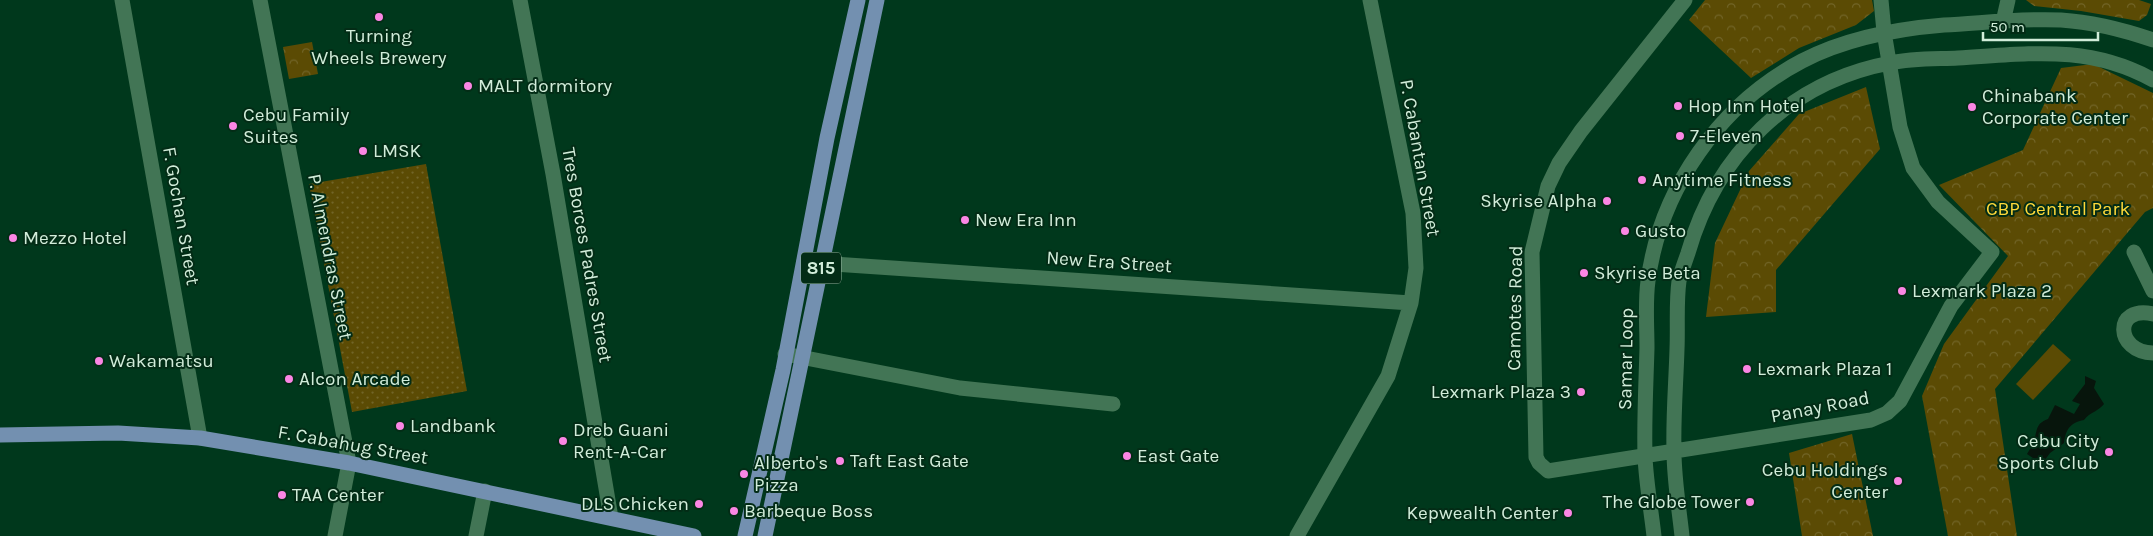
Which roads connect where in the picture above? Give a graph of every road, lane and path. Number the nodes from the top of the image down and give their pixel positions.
1 (122, 0) edge
2 (260, 0) edge
3 (520, 0) edge
4 (858, 0) edge
5 (877, 0) edge
6 (1370, 0) edge
7 (1685, 0) edge
8 (1881, 0) edge
9 (2008, 0) edge
10 (2003, 22) junction
11 (1884, 32) junction
12 (2153, 39) edge
13 (1889, 63) junction
14 (2153, 80) edge
15 (2134, 252) dead end
16 (804, 262) junction
17 (822, 263) junction
18 (2153, 291) edge
19 (1411, 303) junction
20 (2153, 314) edge
21 (2153, 353) edge
22 (785, 354) junction
23 (802, 358) junction
24 (1113, 404) dead end
25 (0, 434) edge
26 (200, 438) junction
27 (1674, 452) junction
28 (1645, 456) junction
29 (350, 463) junction
30 (485, 491) junction
31 (611, 518) junction
32 (746, 535) edge
33 (335, 536) edge
34 (476, 536) edge
35 (694, 536) edge
36 (765, 536) edge
37 (1297, 536) edge
38 (1654, 536) edge
39 (1682, 536) edge

1 - 26 street, F. Gochan Street
2 - 29 street, P. Almendras Street
3 - 31 street, Tres Borces Padres Street
4 - 16 main road, 815
5 - 17 main road, 815
6 - 19 street, P. Cabantan Street
7 - 28 street, Camotes Road
8 - 11 street
9 - 10 street
10 - 11 street, Samar Loop
10 - 12 street, Samar Loop
11 - 13 street
11 - 28 street, Samar Loop
13 - 14 street
13 - 27 street
13 - 27 street, Panay Road
15 - 18 street
16 - 17 street, New Era Street
16 - 22 main road, 815
17 - 19 street, New Era Street
17 - 23 main road, 815
19 - 37 street, P. Cabantan Street
20 - 21 street
22 - 23 street
22 - 32 main road, 815
23 - 24 street
23 - 36 main road, 815
25 - 26 main road, F. Cabahug Street
26 - 29 main road, F. Cabahug Street
27 - 28 street, Camotes Road
27 - 39 street
28 - 38 street, Samar Loop
29 - 30 main road, F. Cabahug Street
29 - 33 street
30 - 31 main road, F. Cabahug Street
30 - 34 street
31 - 35 main road, F. Cabahug Street

